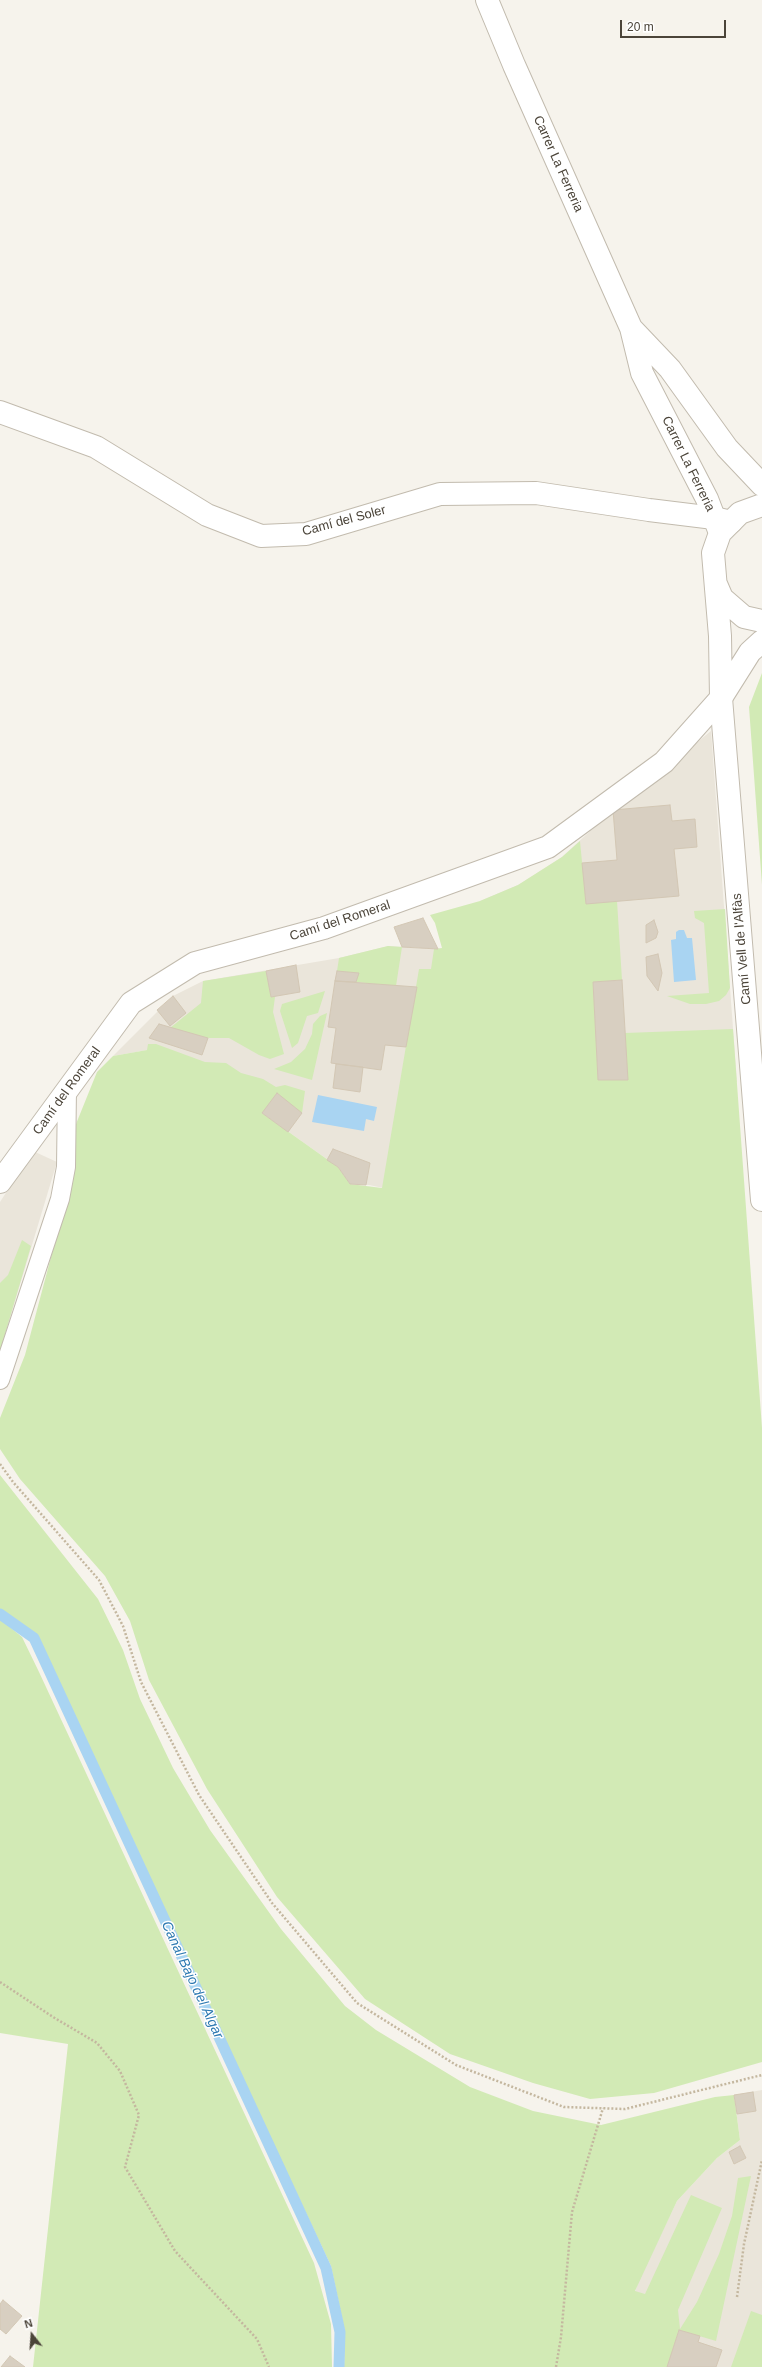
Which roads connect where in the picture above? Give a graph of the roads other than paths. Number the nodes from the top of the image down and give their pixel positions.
1 (487, 0) edge
2 (631, 328) junction
3 (0, 412) edge
4 (762, 485) edge
5 (762, 505) edge
6 (722, 524) junction
7 (714, 579) junction
8 (762, 621) edge
9 (762, 641) edge
10 (721, 698) junction
11 (67, 1089) junction
12 (0, 1182) edge
13 (762, 1200) edge
14 (0, 1380) edge

1 - 2 street, Carrer La Ferreria
2 - 4 street, Carrer La Ferreria
2 - 6 street, Carrer La Ferreria
3 - 6 street, Camí del Soler
5 - 6 street
6 - 7 street, Camí Vell de l'Alfàs
7 - 8 street
7 - 10 street, Camí Vell de l'Alfàs
9 - 10 street, Camí del Romeral
10 - 11 street, Camí del Romeral
10 - 13 street, Camí Vell de l'Alfàs
11 - 12 street, Camí del Romeral
11 - 14 lane

